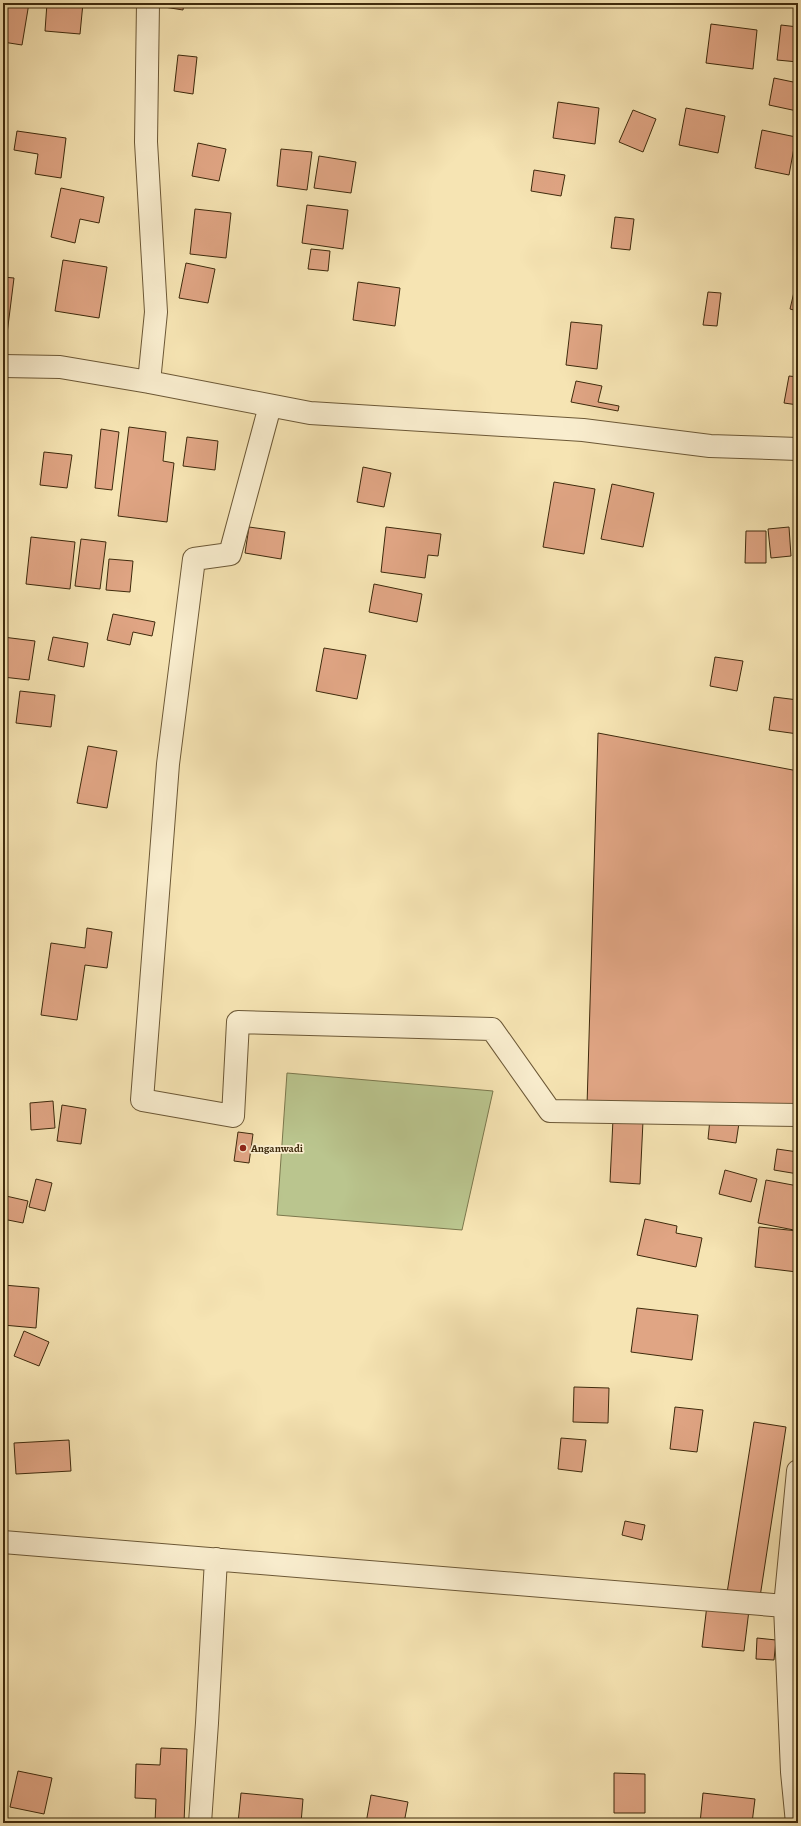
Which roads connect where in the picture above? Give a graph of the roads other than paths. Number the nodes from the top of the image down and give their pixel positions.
1 (148, 3) edge
2 (3, 366) edge
3 (149, 382) junction
4 (270, 406) junction
5 (798, 449) edge
6 (798, 1115) edge
7 (798, 1471) edge
8 (3, 1542) edge
9 (216, 1559) junction
10 (792, 1605) edge
11 (200, 1823) edge
12 (797, 1823) edge

1 - 3 street
2 - 3 street
3 - 4 street
4 - 5 street
4 - 6 street
7 - 10 street
8 - 9 street
9 - 10 street
9 - 11 street
10 - 12 street

